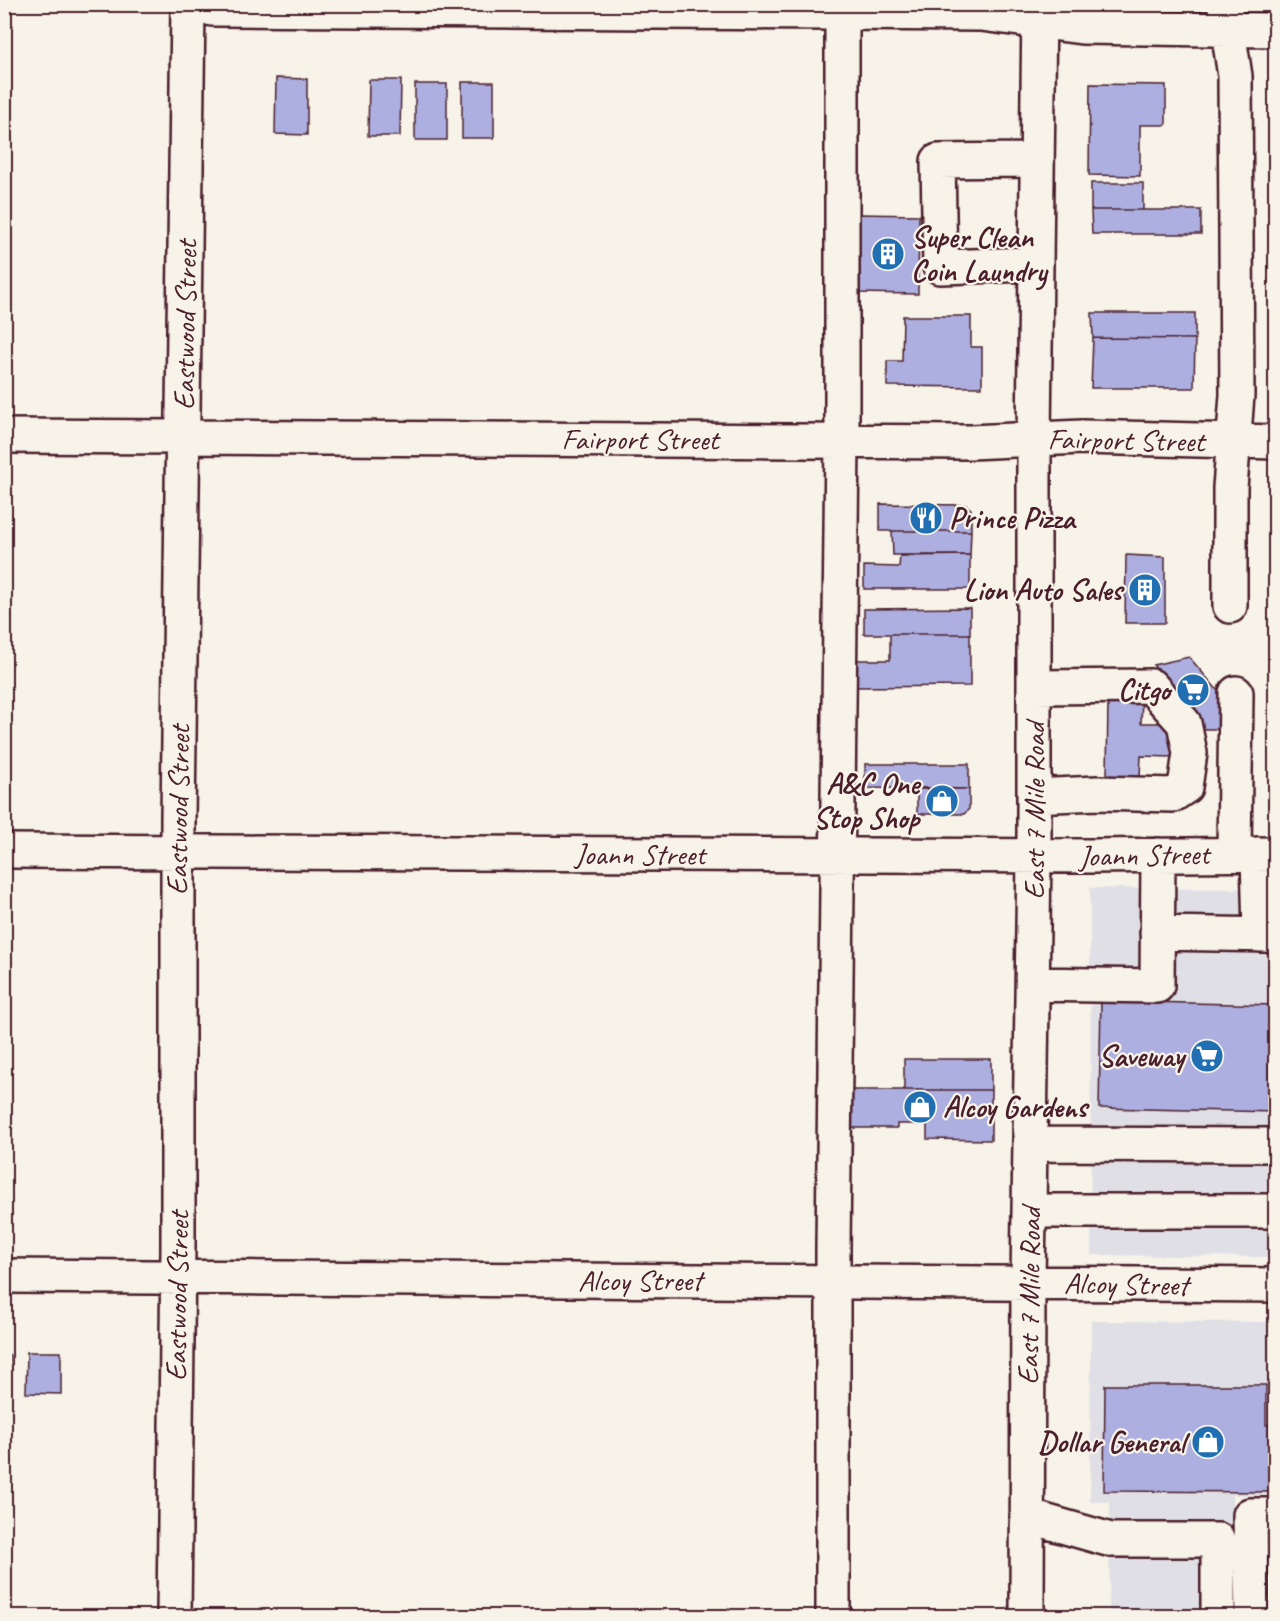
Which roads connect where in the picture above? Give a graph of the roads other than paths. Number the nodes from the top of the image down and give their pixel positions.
1 (188, 4) edge
2 (200, 4) edge
3 (842, 9) edge
4 (989, 10) edge
5 (1039, 14) edge
6 (1225, 17) edge
7 (1275, 30) edge
8 (1037, 160) junction
9 (1036, 264) junction
10 (4, 436) edge
11 (184, 436) junction
12 (1034, 439) junction
13 (842, 441) junction
14 (1233, 441) junction
15 (1275, 442) edge
16 (1230, 606) dead end
17 (1034, 687) junction
18 (1236, 693) dead end
19 (1034, 796) junction
20 (4, 851) edge
21 (178, 851) junction
22 (1256, 854) edge
23 (837, 855) junction
24 (1158, 855) junction
25 (1034, 856) junction
26 (1157, 933) junction
27 (1268, 935) edge
28 (1033, 984) junction
29 (1030, 1144) junction
30 (1275, 1145) edge
31 (1029, 1211) junction
32 (1275, 1211) edge
33 (4, 1276) edge
34 (177, 1276) junction
35 (833, 1281) junction
36 (1028, 1283) junction
37 (1275, 1286) edge
38 (1275, 1515) edge
39 (1027, 1516) junction
40 (174, 1617) edge
41 (833, 1617) edge
42 (1027, 1617) edge
43 (1218, 1617) edge
44 (1252, 1617) edge

1 - 11 street, Eastwood Street
2 - 3 street
3 - 4 street
3 - 13 street
4 - 5 street
5 - 6 street
5 - 8 street, East 7 Mile Road
6 - 7 street
6 - 14 street
8 - 9 street, East 7 Mile Road
8 - 9 street
9 - 12 street, East 7 Mile Road
10 - 11 street, Fairport Street
11 - 13 street, Fairport Street
11 - 21 street, Eastwood Street
12 - 13 street, Fairport Street
12 - 14 street, Fairport Street
12 - 17 street, East 7 Mile Road
13 - 23 street
14 - 15 street, Fairport Street
14 - 16 street
17 - 19 street, East 7 Mile Road
17 - 19 street
18 - 22 street
19 - 25 street, East 7 Mile Road
20 - 21 street, Joann Street
21 - 23 street, Joann Street
21 - 34 street, Eastwood Street
22 - 24 street, Joann Street
22 - 27 street
23 - 25 street, Joann Street
23 - 35 street
24 - 25 street, Joann Street
24 - 26 street
25 - 28 street, East 7 Mile Road
26 - 27 street
26 - 28 street
28 - 29 street, East 7 Mile Road
29 - 30 street
29 - 31 street, East 7 Mile Road
31 - 32 street
31 - 36 street, East 7 Mile Road
33 - 34 street, Alcoy Street
34 - 35 street, Alcoy Street
34 - 40 street, Eastwood Street
35 - 36 street, Alcoy Street
35 - 41 street
36 - 37 street, Alcoy Street
36 - 39 street, East 7 Mile Road
38 - 44 street
39 - 42 street, East 7 Mile Road
39 - 43 street

